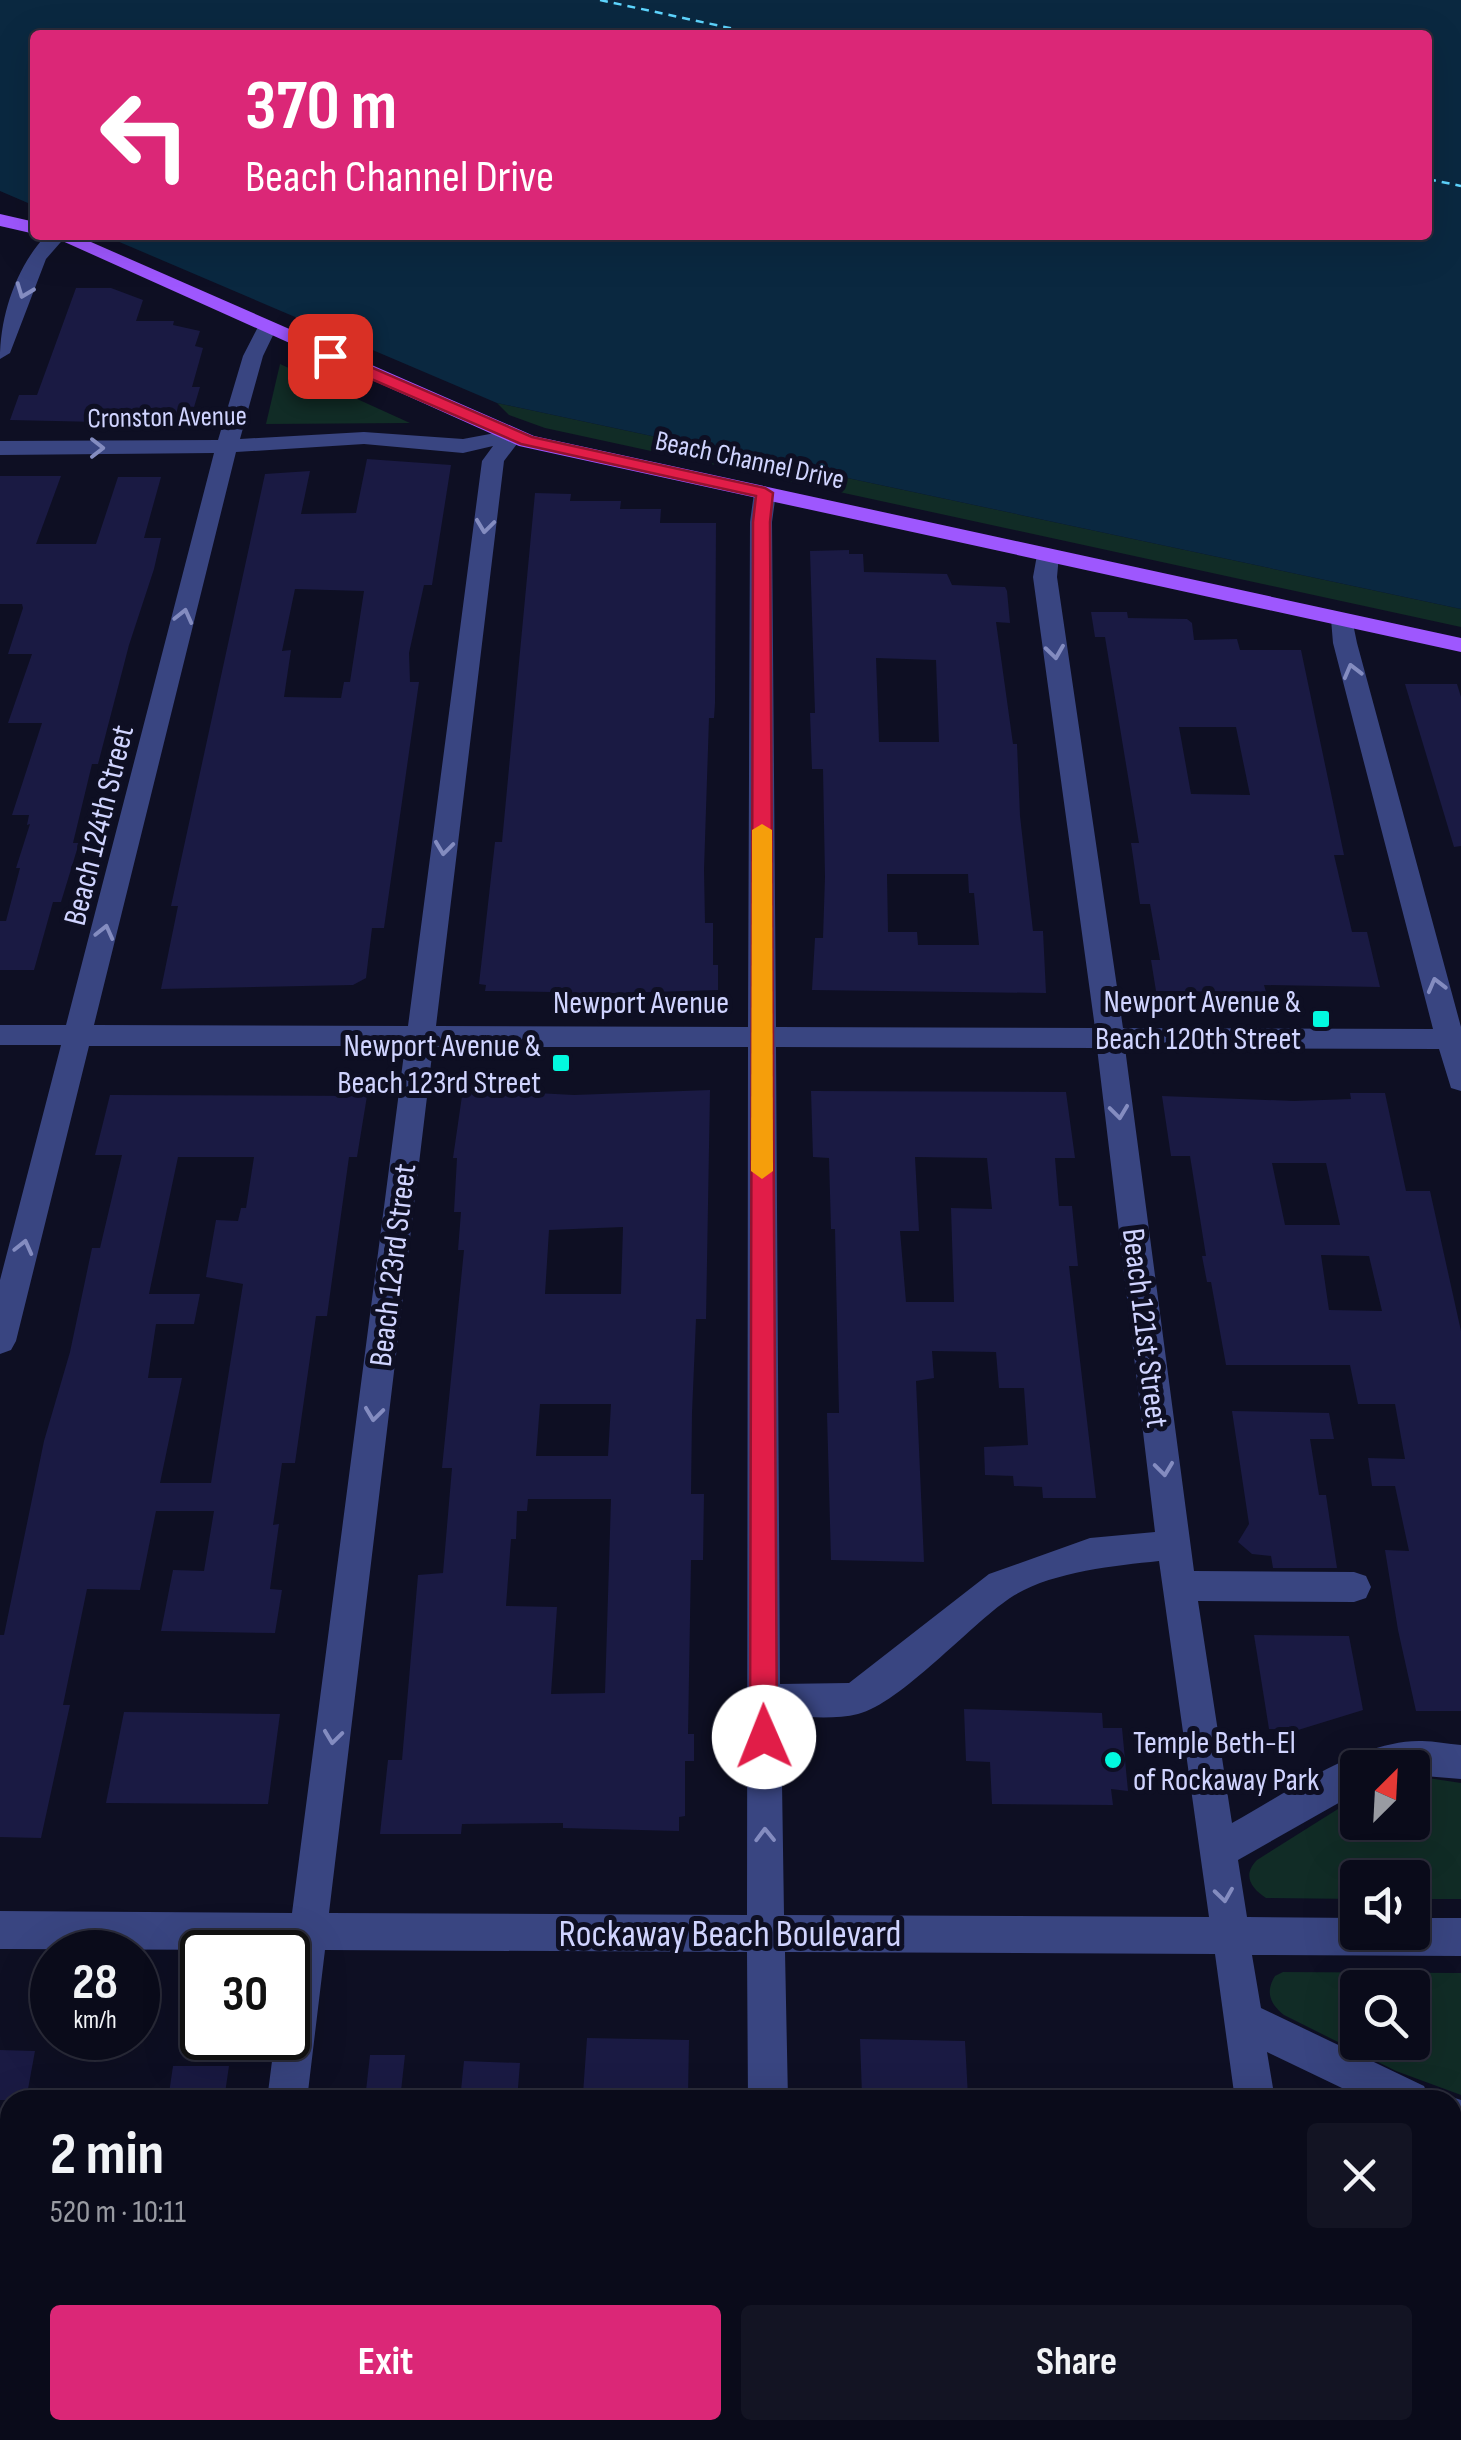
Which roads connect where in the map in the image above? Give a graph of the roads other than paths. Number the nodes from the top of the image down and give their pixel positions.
1 (0, 220) edge
2 (30, 227) edge
3 (53, 240) edge
4 (69, 240) edge
5 (267, 328) junction
6 (0, 353) edge
7 (512, 436) junction
8 (227, 447) junction
9 (0, 448) edge
10 (765, 493) junction
11 (1048, 555) junction
12 (1343, 620) junction
13 (1461, 645) edge
14 (0, 1034) edge
15 (78, 1035) junction
16 (421, 1036) junction
17 (762, 1037) junction
18 (1110, 1038) junction
19 (1456, 1039) edge
20 (1461, 1080) edge
21 (0, 1341) edge
22 (1173, 1545) junction
23 (1179, 1586) junction
24 (1354, 1587) dead end
25 (763, 1700) junction
26 (1430, 1759) edge
27 (1461, 1762) edge
28 (1340, 1784) edge
29 (1218, 1851) junction
30 (0, 1930) edge
31 (309, 1930) edge
32 (180, 1931) edge
33 (310, 1931) edge
34 (767, 1933) junction
35 (1230, 1935) junction
36 (1461, 1936) edge
37 (1244, 2020) junction
38 (293, 2060) edge
39 (289, 2090) edge
40 (768, 2090) edge
41 (1253, 2090) edge
42 (1389, 2090) edge

1 - 2 main road
3 -> 6 street
4 - 5 main road, Beach Channel Drive
5 - 7 main road, Beach Channel Drive
5 - 8 street, Beach 124th Street
7 - 8 street, Cronston Avenue
7 - 10 main road, Beach Channel Drive
7 -> 16 street, Beach 123rd Street
9 -> 8 street, Cronston Avenue
15 -> 8 street, Beach 124th Street
10 - 11 main road, Beach Channel Drive
10 - 17 street
11 - 12 main road, Beach Channel Drive
11 -> 18 street, Beach 121st Street
12 - 13 main road, Beach Channel Drive
19 -> 12 street
14 - 15 street, Newport Avenue
15 - 16 street, Newport Avenue
21 -> 15 street, Beach 124th Street
16 - 17 street, Newport Avenue
16 -> 31 street, Beach 123rd Street
17 - 18 street, Newport Avenue
17 - 25 street
18 - 19 street, Newport Avenue
18 -> 22 street, Beach 121st Street
19 - 20 street
22 - 23 street, Beach 121st Street
22 - 25 street
23 - 24 street
23 - 29 street, Beach 121st Street
34 -> 25 street
26 - 27 street
28 - 29 street
29 -> 35 street, Beach 121st Street
30 - 32 street, Rockaway Beach Boulevard
33 - 34 street, Rockaway Beach Boulevard
34 - 35 street, Rockaway Beach Boulevard
34 - 40 street
35 - 36 street, Rockaway Beach Boulevard
35 - 37 street, Beach 121st Street
37 - 41 street, Beach 121st Street
37 - 42 street
38 - 39 street, Beach 123rd Street

